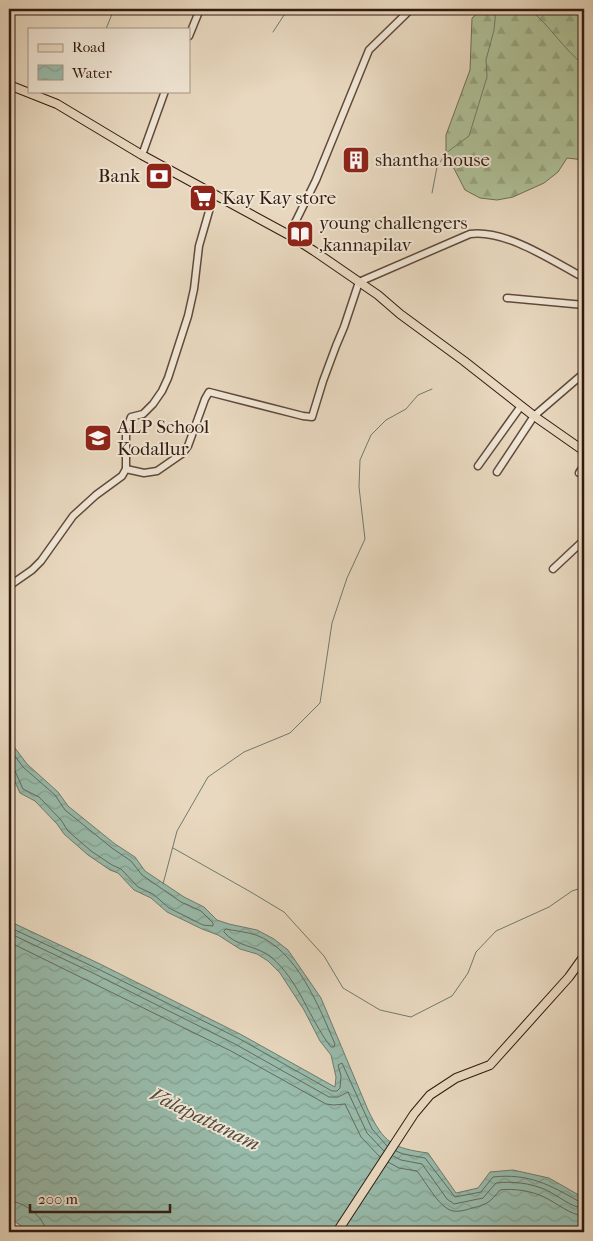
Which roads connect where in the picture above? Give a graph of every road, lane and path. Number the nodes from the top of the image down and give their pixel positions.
1 (200, 9) edge
2 (411, 9) edge
3 (190, 34) edge
4 (9, 84) edge
5 (28, 92) edge
6 (28, 92) edge
7 (165, 92) edge
8 (142, 155) junction
9 (214, 194) junction
10 (289, 235) junction
11 (584, 278) edge
12 (359, 282) junction
13 (507, 298) dead end
14 (584, 306) edge
15 (584, 373) edge
16 (521, 406) junction
17 (534, 416) junction
18 (584, 451) edge
19 (584, 465) edge
20 (478, 466) dead end
21 (126, 470) junction
22 (497, 472) dead end
23 (579, 473) dead end
24 (584, 540) edge
25 (553, 569) dead end
26 (9, 586) edge
27 (584, 956) edge
28 (337, 1232) edge

1 - 3 street
2 - 10 street
4 - 5 main road
6 - 8 main road
7 - 8 street
8 - 9 main road
9 - 10 main road
9 - 21 street
10 - 12 main road
11 - 12 street
12 - 16 main road
12 - 21 street
13 - 14 street
15 - 17 street
16 - 17 main road
16 - 20 street
17 - 18 main road
17 - 22 street
19 - 23 street
21 - 26 street
24 - 25 street
27 - 28 main road

